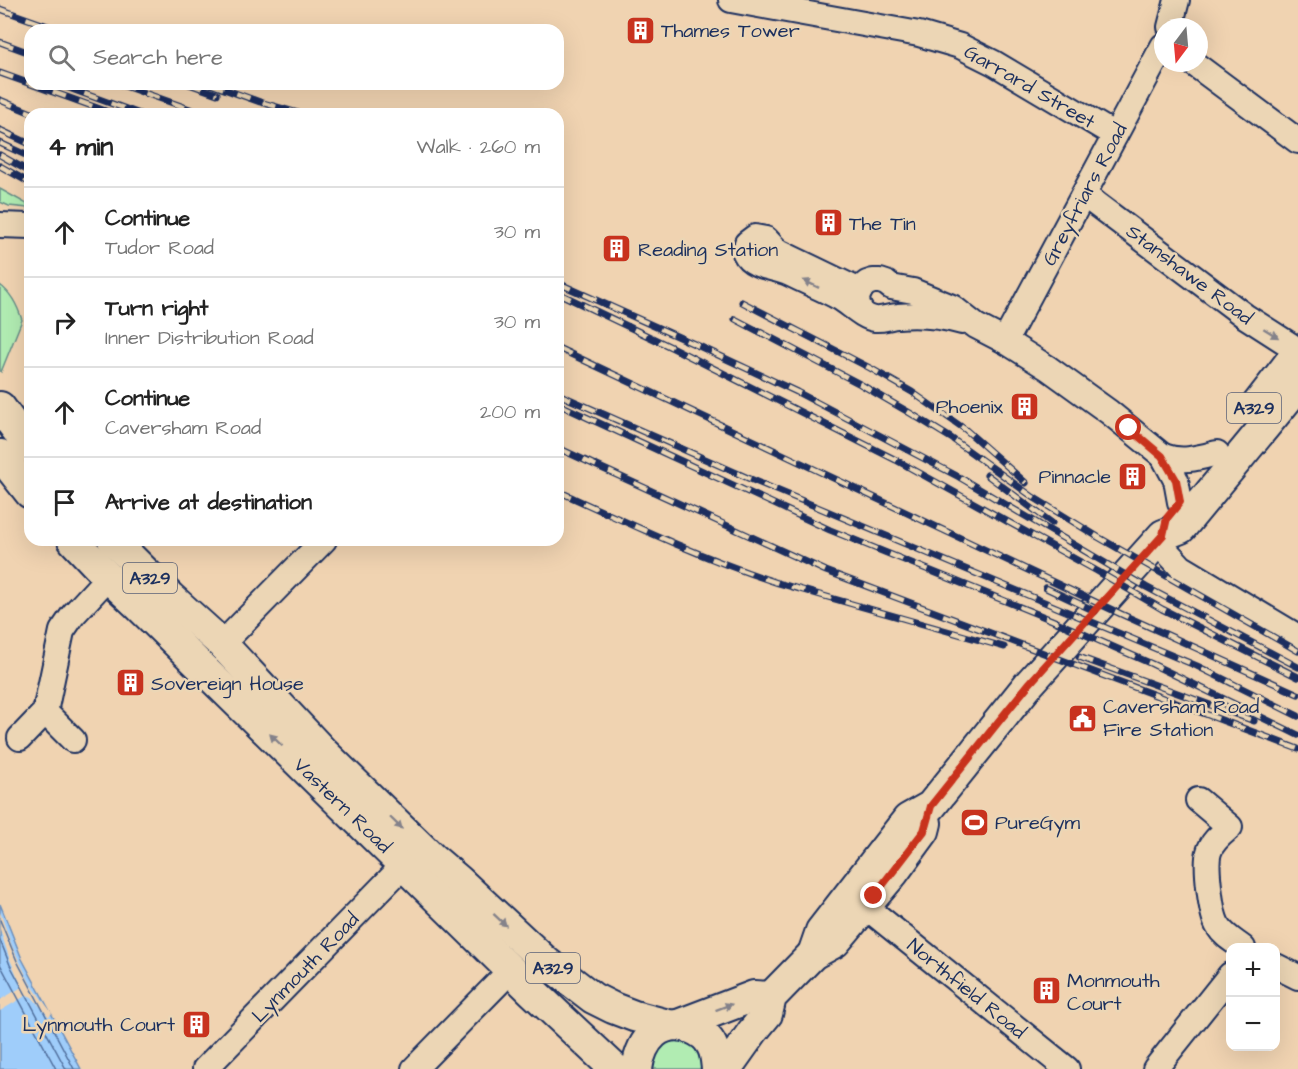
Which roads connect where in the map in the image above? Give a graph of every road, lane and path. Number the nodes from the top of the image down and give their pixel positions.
1 (731, 0) edge
2 (1176, 0) edge
3 (770, 3) edge
4 (1172, 18) edge
5 (1154, 63) edge
6 (1205, 72) edge
7 (1115, 135) junction
8 (1298, 141) edge
9 (1084, 195) junction
10 (0, 225) edge
11 (24, 226) edge
12 (891, 287) junction
13 (887, 316) junction
14 (976, 326) junction
15 (1005, 341) junction
16 (1296, 363) edge
17 (0, 407) edge
18 (24, 440) edge
19 (1217, 453) junction
20 (0, 456) edge
21 (1162, 456) junction
22 (24, 486) edge
23 (1180, 502) junction
24 (1160, 538) junction
25 (78, 546) edge
26 (119, 546) edge
27 (318, 546) edge
28 (108, 577) junction
29 (1298, 637) edge
30 (222, 644) junction
31 (45, 712) junction
32 (20, 738) dead end
33 (73, 740) dead end
34 (1198, 800) dead end
35 (931, 806) junction
36 (404, 864) junction
37 (866, 907) junction
38 (1236, 943) edge
39 (813, 954) junction
40 (1280, 968) edge
41 (511, 970) junction
42 (1298, 977) edge
43 (1226, 980) edge
44 (771, 997) junction
45 (673, 1025) junction
46 (1061, 1064) edge
47 (205, 1069) edge
48 (414, 1069) edge
49 (615, 1069) edge
50 (637, 1069) edge
51 (717, 1069) edge
52 (726, 1069) edge
53 (1155, 1069) edge

1 - 3 street, Garrard Street
2 - 4 street
3 - 7 street, Garrard Street
5 - 7 street, Greyfriars Road
6 - 8 street
7 - 9 street, Greyfriars Road
9 - 15 street, Greyfriars Road
9 -> 16 street, Stanshawe Road
10 - 11 street
12 - 13 street
13 -> 12 street
12 - 14 street
13 - 14 street
14 - 15 street
15 - 21 street
16 - 19 main road, A329
16 - 24 main road, A329
17 - 18 main road
19 - 21 street
19 - 23 main road, A329
20 - 22 main road
21 - 23 street
23 - 24 main road, A329
24 - 29 street
24 - 35 main road, A329
25 - 28 main road, Vastern Road / A329
26 - 30 main road, Vastern Road / A329
27 - 30 street
28 - 31 street
36 -> 28 main road, Vastern Road / A329
30 -> 45 main road, Vastern Road / A329
31 - 32 street
31 - 33 street
34 - 38 street
35 - 37 main road, A329
35 - 39 main road, A329
36 - 41 main road, Vastern Road / A329
36 - 47 street, Lynmouth Road
37 - 39 main road, A329
37 - 46 street, Northfield Road
39 - 44 main road, A329
40 - 42 street
41 - 48 street
41 - 49 main road, Vastern Road / A329
43 - 53 street
45 -> 44 main road
44 - 52 main road, A329
45 - 50 main road
45 - 51 main road, Vastern Road

